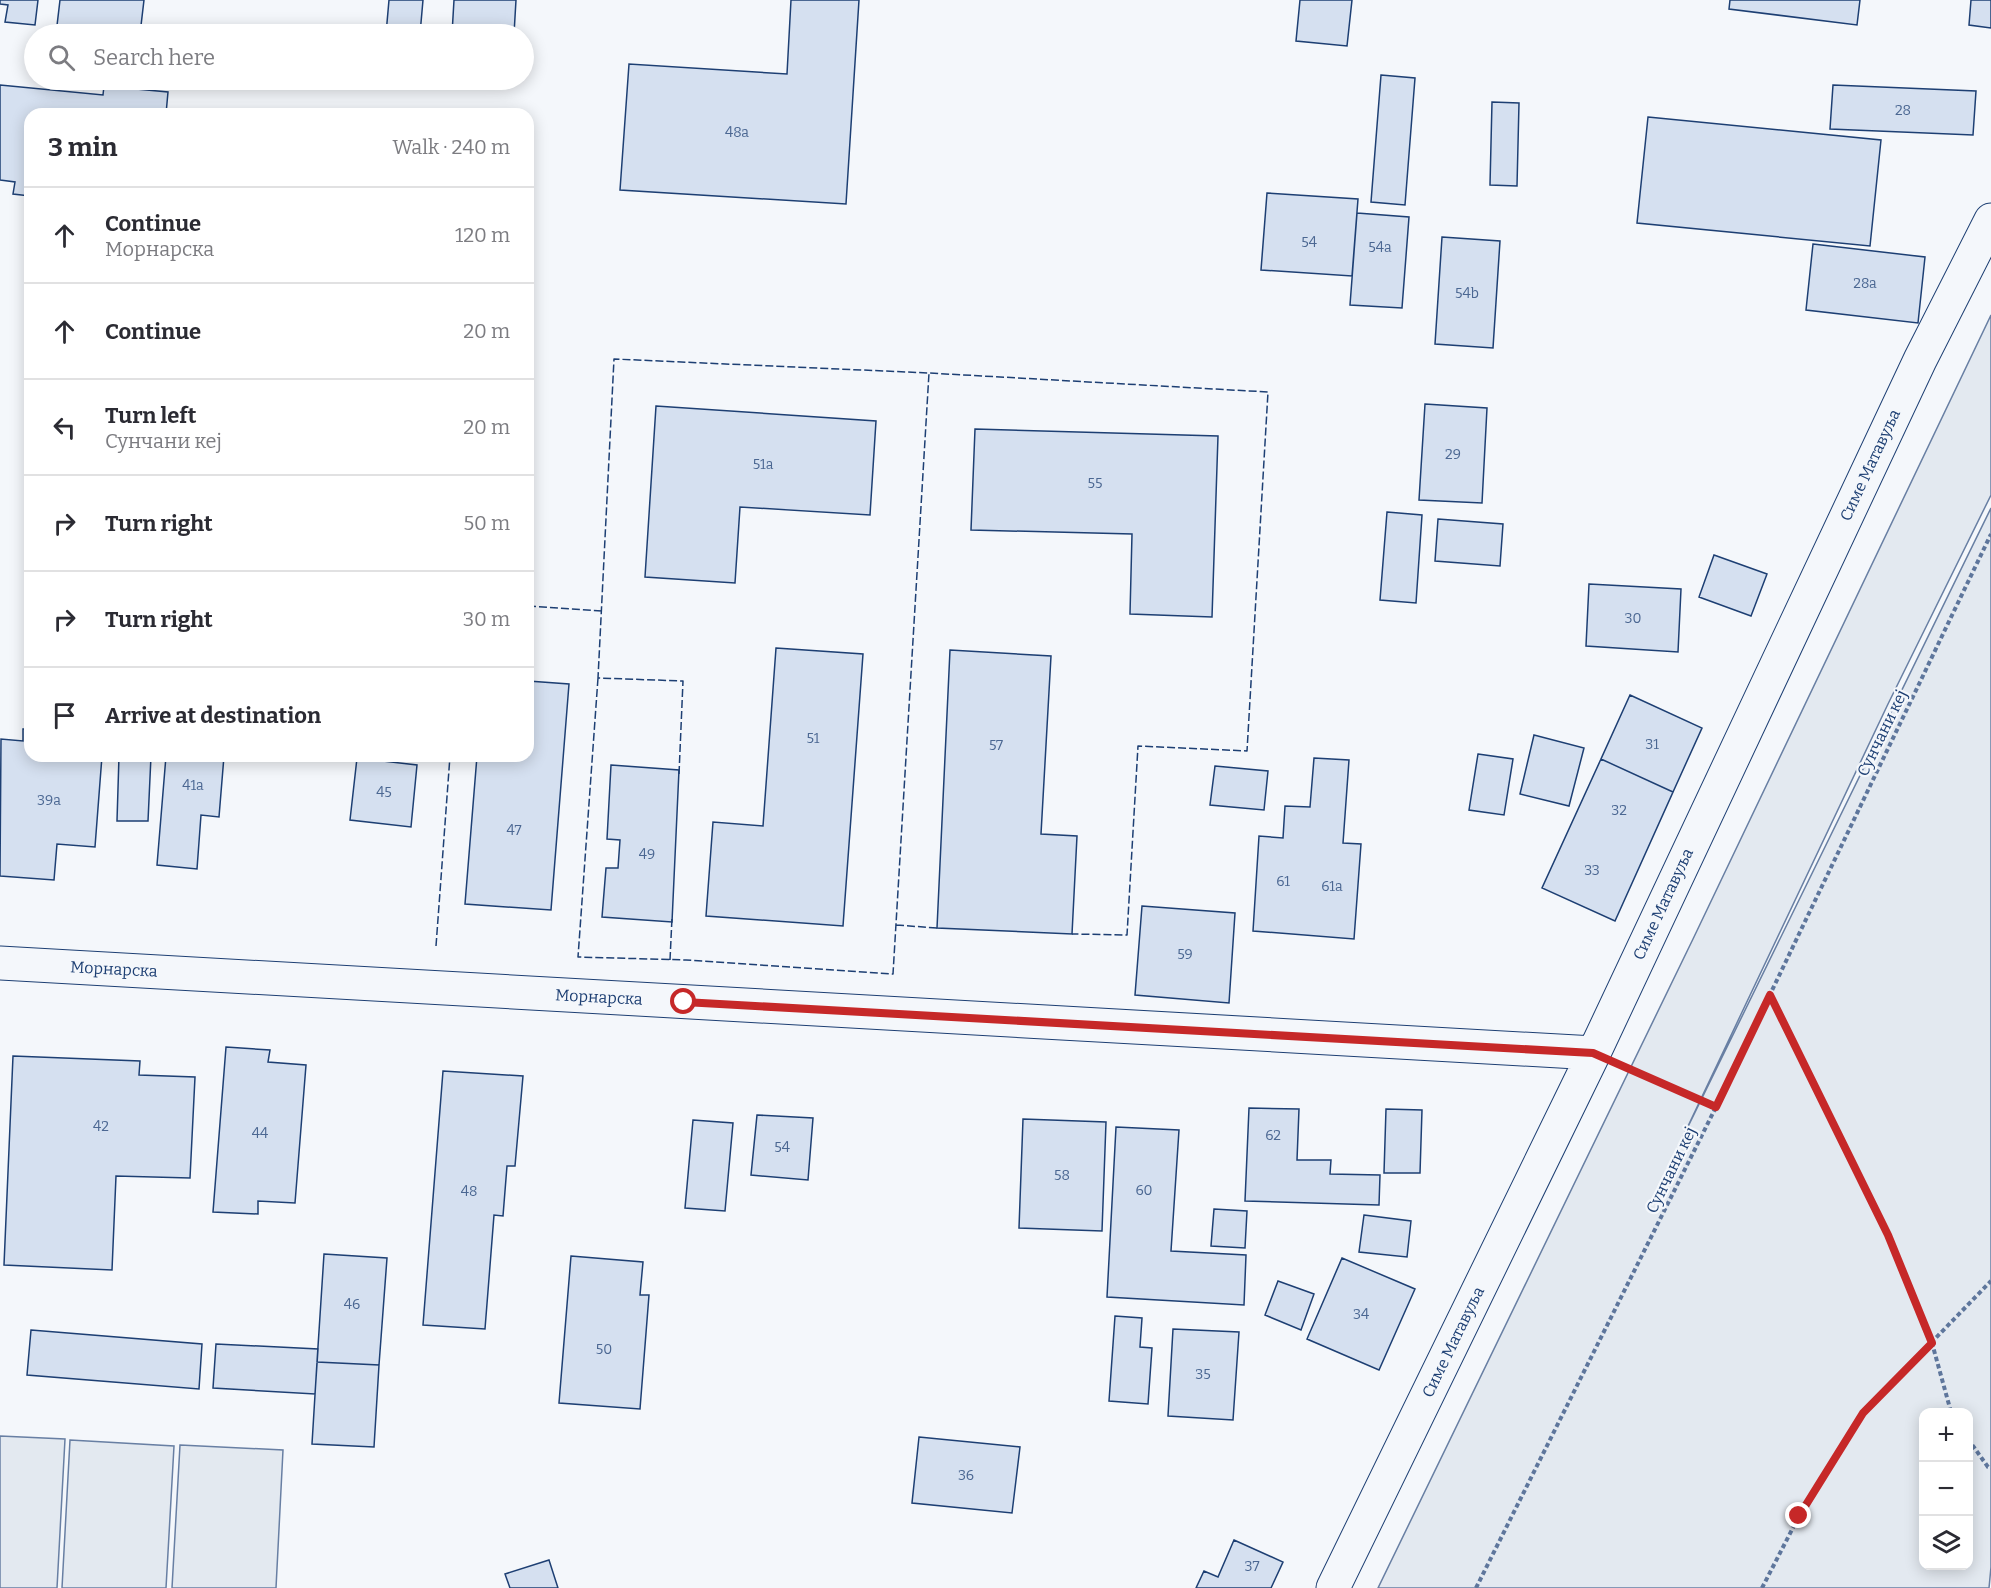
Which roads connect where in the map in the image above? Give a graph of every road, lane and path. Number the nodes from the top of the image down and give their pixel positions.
1 (1991, 220) edge
2 (1991, 534) edge
3 (0, 963) edge
4 (1770, 995) junction
5 (1593, 1053) junction
6 (1716, 1107) junction
7 (1991, 1281) edge
8 (1932, 1343) junction
9 (1950, 1408) edge
10 (1973, 1446) edge
11 (1991, 1468) edge
12 (1333, 1588) edge
13 (1476, 1588) edge
14 (1762, 1588) edge

1 - 5 street, Симе Матавуља
2 - 4 path, Сунчани кеј
3 - 5 street, Морнарска
4 - 6 path, Сунчани кеј
4 - 8 path
5 - 6 path
5 - 12 street, Симе Матавуља
6 - 13 path, Сунчани кеј
7 - 8 path
8 - 9 path
8 - 14 path
10 - 11 path

